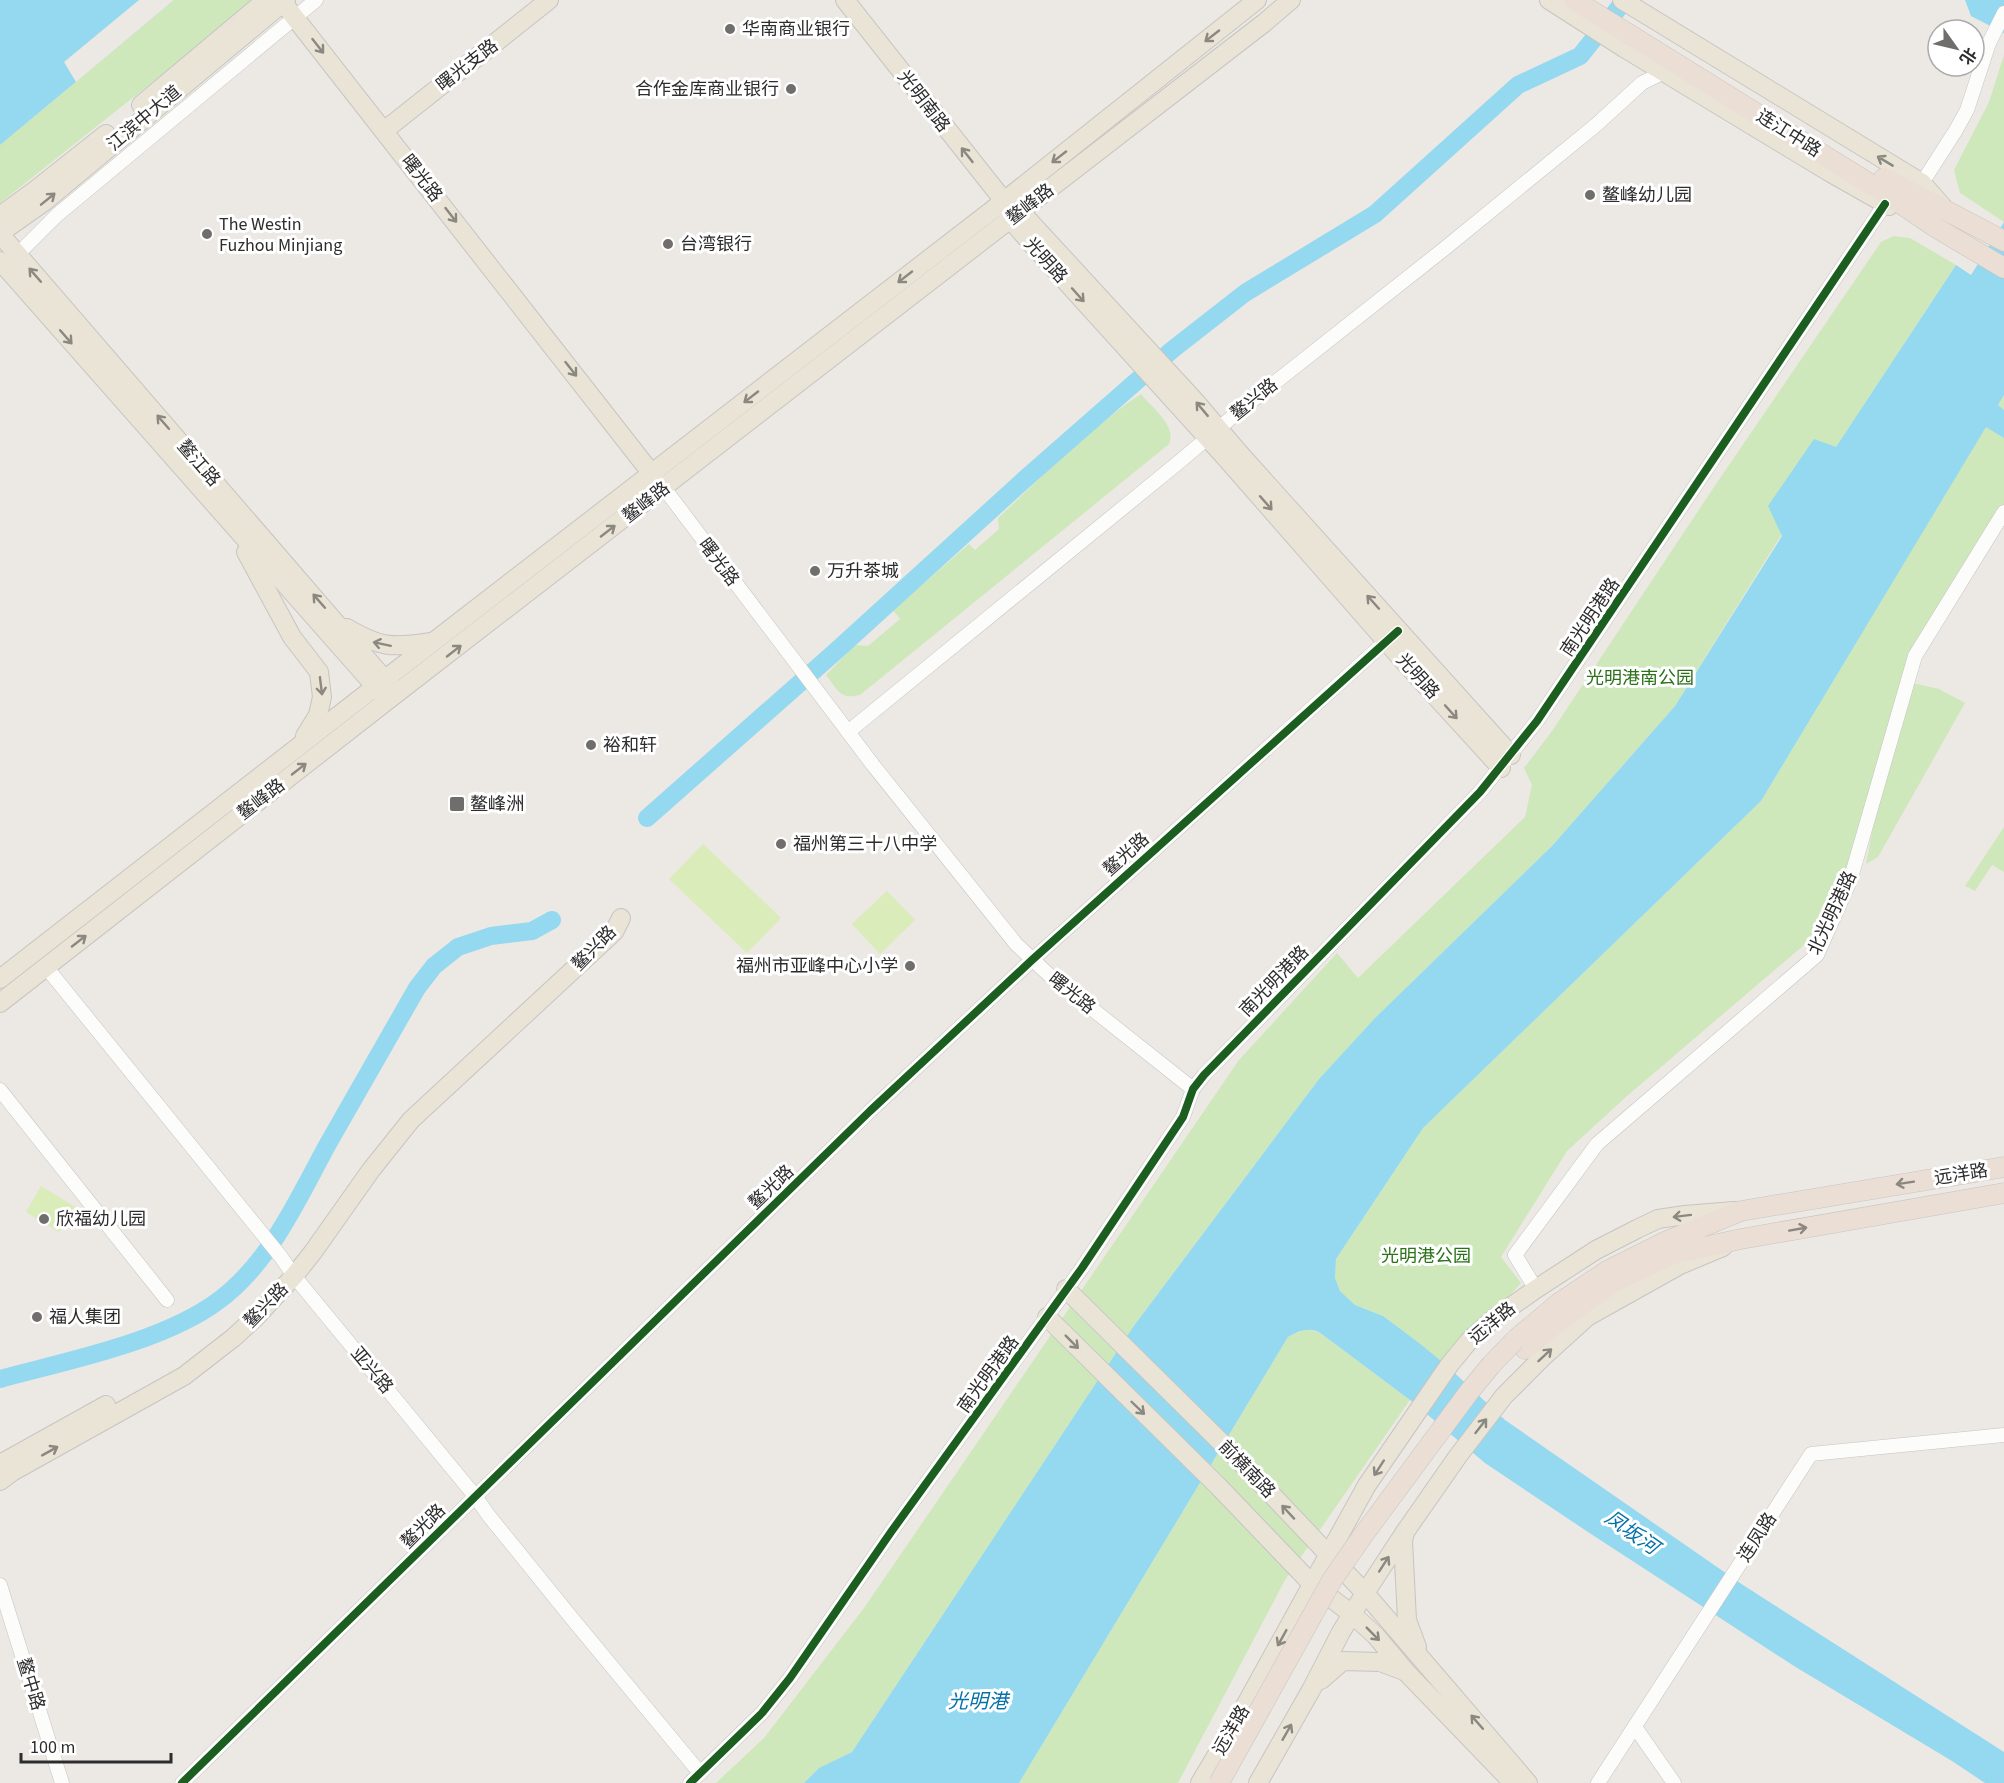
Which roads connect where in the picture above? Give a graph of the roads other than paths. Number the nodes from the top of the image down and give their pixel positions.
1 (316, 0) edge
2 (549, 0) edge
3 (845, 0) edge
4 (1257, 0) edge
5 (1291, 0) edge
6 (1305, 0) edge
7 (1549, 0) edge
8 (1574, 0) edge
9 (1596, 0) edge
10 (1622, 0) edge
11 (279, 1) edge
12 (2004, 13) edge
13 (295, 18) junction
14 (1264, 23) junction
15 (1664, 72) junction
16 (385, 130) junction
17 (1922, 183) junction
18 (1891, 195) junction
19 (1004, 201) junction
20 (1946, 210) junction
21 (1015, 215) junction
22 (0, 216) edge
23 (0, 233) edge
24 (1996, 236) edge
25 (5, 264) edge
26 (2004, 267) edge
27 (1213, 433) junction
28 (658, 481) junction
29 (2004, 512) edge
30 (232, 526) junction
31 (336, 621) junction
32 (1392, 636) junction
33 (433, 642) junction
34 (380, 683) junction
35 (392, 697) junction
36 (848, 732) junction
37 (298, 747) junction
38 (1506, 761) junction
39 (1032, 960) junction
40 (46, 967) junction
41 (0, 979) edge
42 (0, 1003) edge
43 (1193, 1089) junction
44 (0, 1090) edge
45 (2004, 1167) edge
46 (2004, 1193) edge
47 (1741, 1211) junction
48 (1741, 1239) junction
49 (288, 1266) junction
50 (1066, 1289) junction
51 (1536, 1289) junction
52 (167, 1300) dead end
53 (1047, 1317) junction
54 (1520, 1345) junction
55 (2004, 1435) edge
56 (0, 1464) edge
57 (0, 1481) edge
58 (475, 1496) junction
59 (1405, 1532) junction
60 (1328, 1554) junction
61 (1312, 1584) junction
62 (0, 1585) edge
63 (1365, 1593) junction
64 (1352, 1614) junction
65 (1420, 1657) junction
66 (1407, 1673) junction
67 (1311, 1690) junction
68 (1635, 1727) junction
69 (695, 1778) edge
70 (62, 1783) edge
71 (182, 1783) edge
72 (1200, 1783) edge
73 (1219, 1783) edge
74 (1234, 1783) edge
75 (1258, 1783) edge
76 (1513, 1783) edge
77 (1528, 1783) edge
78 (1598, 1783) edge
79 (1674, 1783) edge

1 - 13 street
2 - 16 main road, 曙光支路
19 -> 3 main road, 光明南路
4 -> 19 main road, 鳌峰路
5 - 14 main road, 鳌峰路
6 - 14 main road
7 - 15 main road
8 - 18 highway, 连江中路
9 - 18 highway, 连江中路
17 -> 10 main road
11 - 13 main road, 曙光路
11 - 22 main road, 江滨中大道
23 -> 11 main road, 江滨中大道
12 - 17 street
13 -> 16 main road, 曙光路
13 - 25 street
14 - 21 main road, 鳌峰路
15 - 18 main road
15 - 27 street, 鳌兴路
16 -> 28 main road, 曙光路
17 - 20 main road
18 - 20 highway, 连江中路
18 - 26 highway, 连江中路
18 - 38 street, 南光明港路
19 - 21 main road, 光明路
19 -> 28 main road, 鳌峰路
20 - 24 highway, 连江中路
21 - 27 main road, 光明路
21 - 28 main road, 鳌峰路
23 - 25 main road, 鳌江路
25 -> 30 main road, 鳌江路
31 -> 25 main road, 鳌江路
27 - 32 main road, 光明路
27 - 36 street, 鳌兴路
28 - 33 main road, 鳌峰路
35 -> 28 main road, 鳌峰路
28 - 36 street, 曙光路
29 - 51 street, 北光明港路
30 - 34 main road, 鳌江路
30 -> 37 main road
33 -> 31 main road
31 - 34 main road, 鳌江路
32 - 38 main road, 光明路
32 - 39 street, 鳌光路
33 - 34 main road, 鳌峰路
34 - 35 main road, 鳌江路
34 - 37 main road, 鳌峰路
40 -> 35 main road, 鳌峰路
36 - 39 street, 曙光路
37 - 41 main road, 鳌峰路
38 - 43 street, 南光明港路
39 - 43 street, 曙光路
39 - 58 street, 鳌光路
40 - 42 main road, 鳌峰路
40 - 49 street, 亚兴路
43 - 50 street, 南光明港路
44 - 52 street
45 -> 47 highway, 远洋路
48 -> 46 highway, 远洋路
47 -> 51 main road, 远洋路
47 - 54 highway
48 - 54 highway
59 -> 48 main road, 远洋路
49 - 49 main road, 鳌兴路
49 - 56 main road, 鳌兴路
57 -> 49 main road, 鳌兴路
49 - 58 street, 亚兴路
50 - 53 street, 南光明港路
60 -> 50 main road, 前横南路
51 -> 60 main road, 远洋路
53 -> 61 main road, 前横南路
53 - 69 street, 南光明港路
54 - 73 highway, bridge
54 - 74 highway
55 - 68 street, 连凤路
58 - 69 street, 亚兴路
58 - 71 street, 鳌光路
63 -> 59 main road, 远洋路
59 - 65 main road, 前横南路
60 - 61 main road, 远洋路
60 - 63 main road, 前横南路
61 - 64 main road, 前横南路
61 -> 72 main road, 远洋路
62 - 70 street, 鳌中路
63 - 64 main road, 远洋路
63 - 65 main road, 前横南路
64 -> 66 main road, 前横南路
64 - 67 main road, 远洋路
77 -> 65 main road, 前横南路
66 - 67 main road, 前横南路
66 - 76 main road, 前横南路
75 -> 67 main road, 远洋路
68 - 78 street, 连凤路
68 - 79 street

